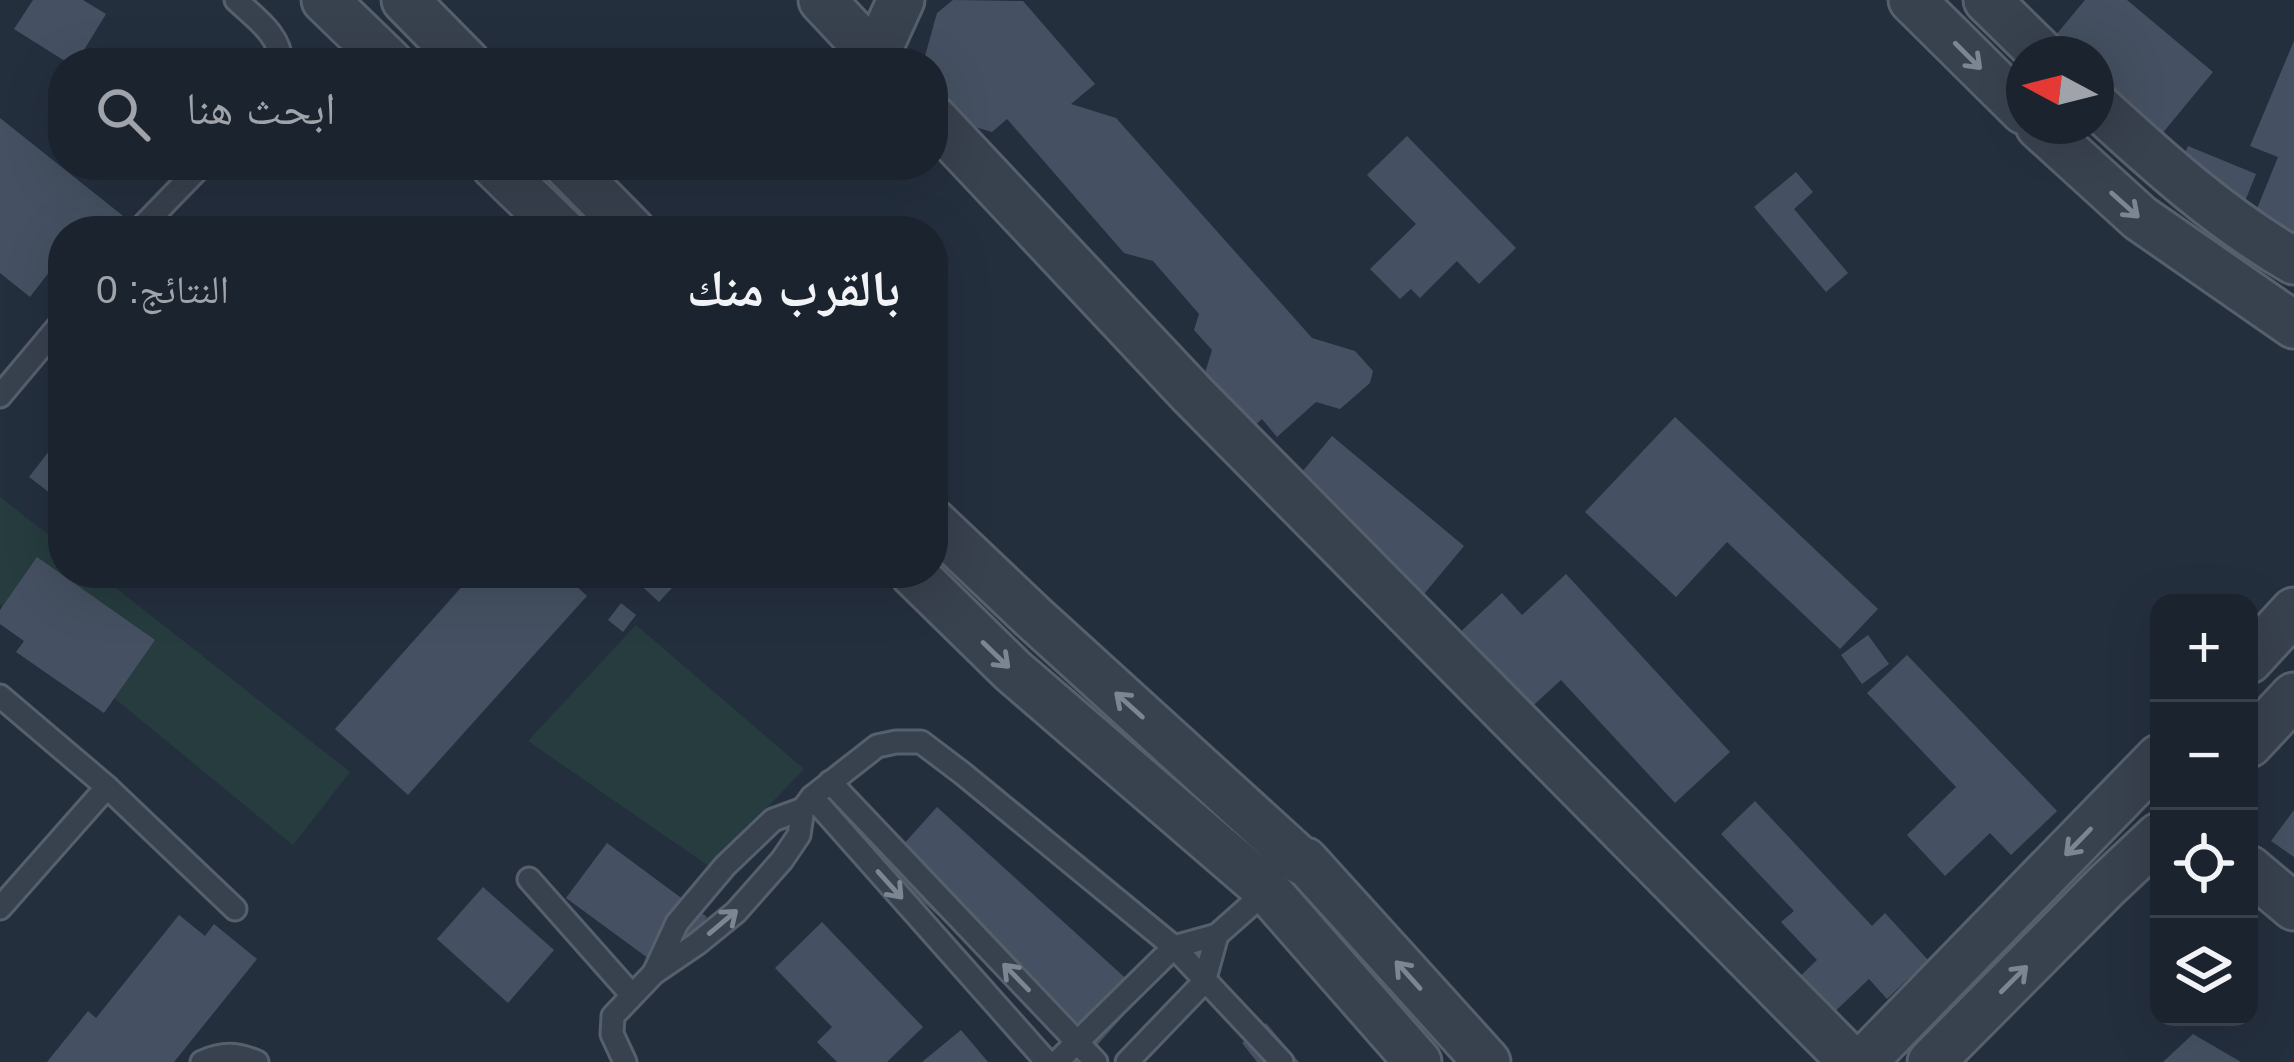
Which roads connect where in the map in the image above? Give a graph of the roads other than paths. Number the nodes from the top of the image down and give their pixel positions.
1 (236, 0) edge
2 (325, 0) edge
3 (405, 0) edge
4 (822, 0) edge
5 (901, 0) edge
6 (1912, 0) edge
7 (1987, 0) edge
8 (2024, 36) edge
9 (279, 48) edge
10 (375, 48) edge
11 (452, 48) edge
12 (867, 48) edge
13 (883, 48) edge
14 (2006, 93) edge
15 (2114, 122) edge
16 (948, 134) edge
17 (2059, 144) edge
18 (188, 180) edge
19 (509, 180) edge
20 (582, 180) edge
21 (153, 216) edge
22 (547, 216) edge
23 (617, 216) edge
24 (2294, 261) edge
25 (2294, 325) edge
26 (48, 339) edge
27 (0, 396) edge
28 (948, 536) edge
29 (928, 588) edge
30 (2294, 610) edge
31 (2258, 650) edge
32 (0, 696) edge
33 (2294, 696) edge
34 (2258, 734) edge
35 (2150, 780) edge
36 (830, 782) junction
37 (107, 788) junction
38 (807, 803) junction
39 (2150, 844) edge
40 (1305, 861) junction
41 (2258, 877) edge
42 (529, 879) dead end
43 (1267, 890) junction
44 (2294, 907) edge
45 (0, 908) edge
46 (235, 909) dead end
47 (1217, 934) junction
48 (1174, 947) junction
49 (654, 973) junction
50 (1204, 982) junction
51 (631, 994) junction
52 (1077, 1042) junction
53 (202, 1062) edge
54 (257, 1062) edge
55 (625, 1062) edge
56 (1047, 1062) edge
57 (1057, 1062) edge
58 (1096, 1062) edge
59 (1127, 1062) edge
60 (1282, 1062) edge
61 (1418, 1062) edge
62 (1487, 1062) edge
63 (1852, 1062) edge
64 (1862, 1062) edge
65 (1931, 1062) edge

1 - 9 lane
2 - 10 street
3 - 11 street
4 - 12 street
5 - 13 street
6 -> 14 street
7 - 8 street
15 - 24 street
16 - 63 street
17 -> 25 street
18 - 21 lane
19 - 22 street
20 - 23 street
26 - 27 lane
40 -> 28 street
29 -> 43 street
30 - 31 street
32 - 37 lane
33 - 34 street
35 -> 64 street
36 - 38 lane
36 - 48 lane
52 -> 36 lane
37 - 45 lane
37 - 46 lane
38 - 49 lane
49 -> 38 lane
38 -> 56 lane
65 -> 39 street
40 - 43 lane
62 -> 40 street
41 - 44 street
42 - 51 lane
43 - 47 lane
43 - 61 street
47 - 48 lane
47 - 50 lane
48 - 50 lane
48 - 52 lane
49 - 51 lane
50 - 59 lane
50 - 60 lane
51 - 55 lane
52 - 57 lane
52 - 58 lane
53 - 54 lane

